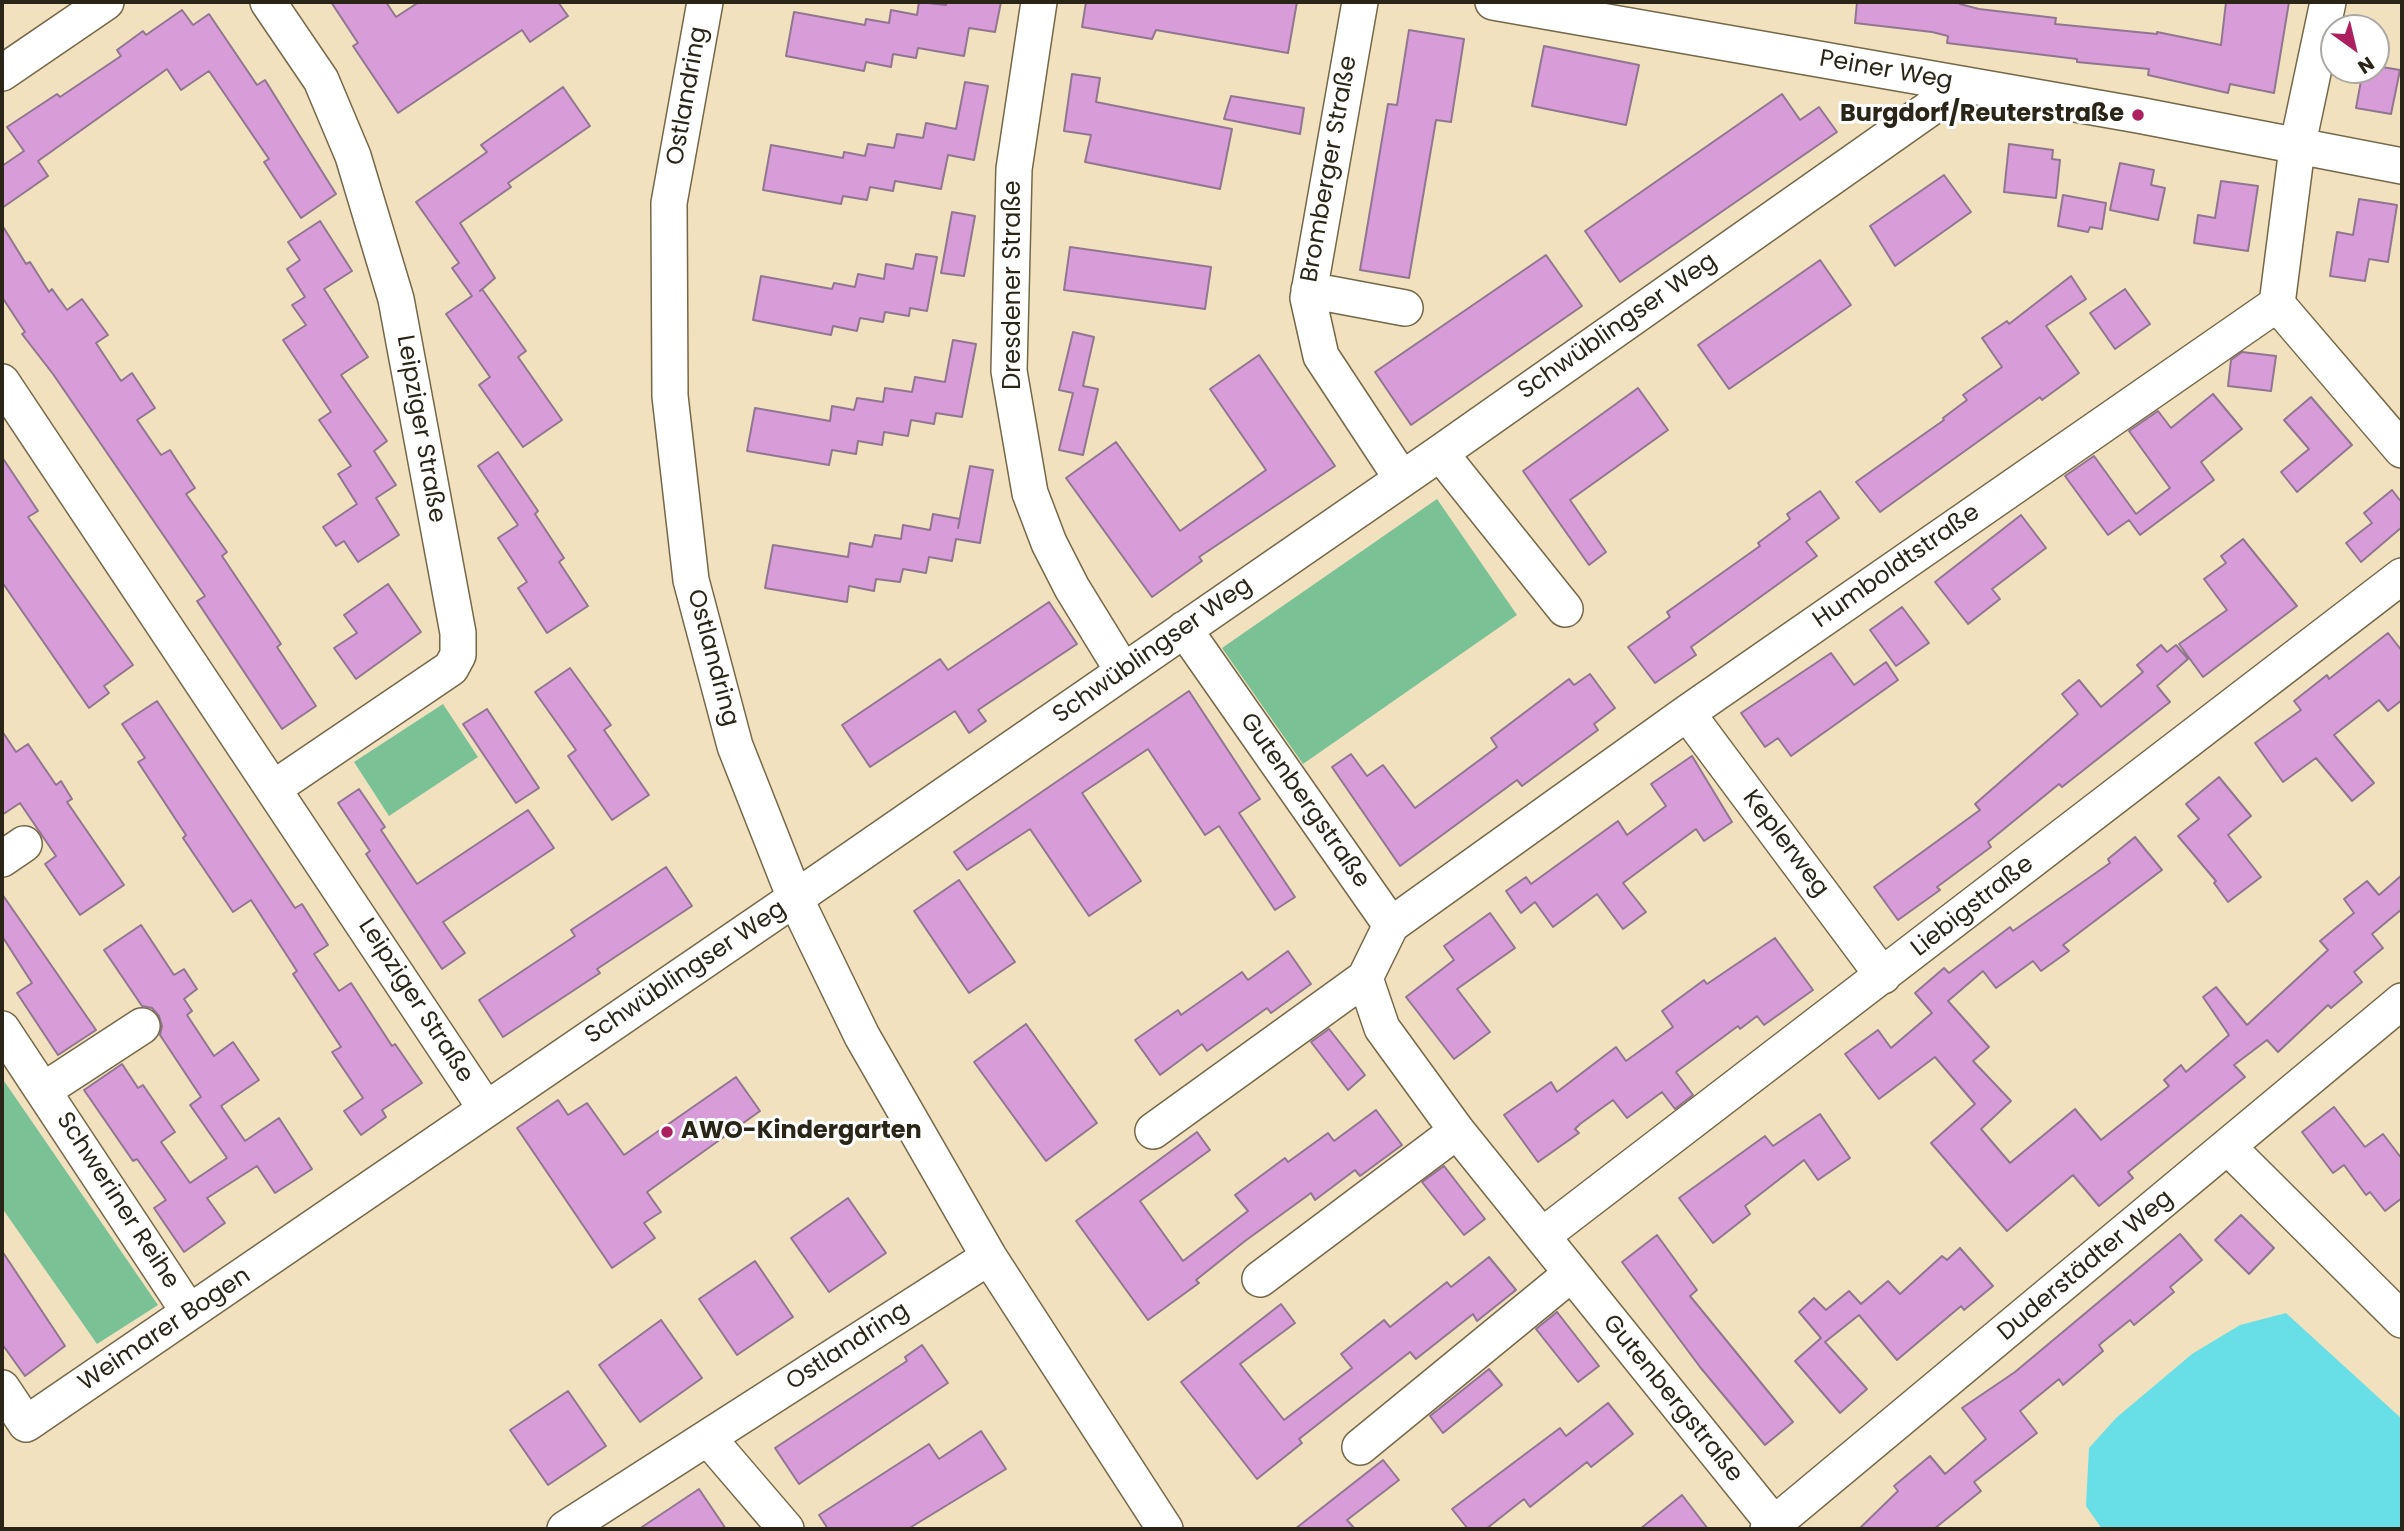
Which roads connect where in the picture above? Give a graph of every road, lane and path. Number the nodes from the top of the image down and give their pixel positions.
1 (106, 2) edge
2 (268, 2) edge
3 (705, 2) edge
4 (1039, 2) edge
5 (1360, 2) edge
6 (1493, 2) edge
7 (2328, 2) edge
8 (1625, 13) edge
9 (2, 73) edge
10 (1963, 85) junction
11 (2297, 148) junction
12 (2402, 166) edge
13 (1309, 290) junction
14 (2277, 304) junction
15 (1405, 308) dead end
16 (2, 382) edge
17 (2402, 450) edge
18 (1440, 453) junction
19 (1402, 479) junction
20 (2402, 576) edge
21 (1565, 609) dead end
22 (1184, 629) junction
23 (1123, 671) junction
24 (1687, 713) junction
25 (274, 788) junction
26 (795, 898) junction
27 (1391, 925) junction
28 (1883, 976) junction
29 (1365, 978) junction
30 (2402, 1001) edge
31 (142, 1026) dead end
32 (2, 1029) edge
33 (44, 1090) junction
34 (486, 1109) junction
35 (1153, 1131) dead end
36 (1458, 1131) junction
37 (2229, 1147) junction
38 (338, 1210) joint
39 (1542, 1236) junction
40 (989, 1257) junction
41 (1571, 1274) junction
42 (1260, 1279) dead end
43 (189, 1312) junction
44 (2402, 1320) edge
45 (2, 1388) edge
46 (14, 1432) edge
47 (708, 1438) junction
48 (1360, 1447) dead end
49 (1771, 1527) edge
50 (565, 1529) edge
51 (786, 1529) edge
52 (1165, 1529) edge

1 - 9 street
2 - 25 street, Leipziger Straße
3 - 26 street, Ostlandring
4 - 23 street, Dresdener Straße
5 - 13 street, Bromberger Straße
6 - 8 street, Peiner Weg
7 - 11 street
8 - 10 street, Peiner Weg
10 - 11 street, Peiner Weg
10 - 18 street, Schwüblingser Weg
11 - 12 street, Peiner Weg
11 - 14 street
13 - 15 street
13 - 19 street, Bromberger Straße
14 - 17 street
14 - 24 street, Humboldtstraße
16 - 25 street, Leipziger Straße
18 - 19 street, Schwüblingser Weg
18 - 21 street
19 - 22 street, Schwüblingser Weg
20 - 28 street, Liebigstraße
22 - 23 street, Schwüblingser Weg
22 - 27 street, Gutenbergstraße
23 - 26 street, Schwüblingser Weg
24 - 27 street, Humboldtstraße
24 - 28 street, Keplerweg
25 - 34 street, Leipziger Straße
26 - 34 street, Schwüblingser Weg
26 - 40 street, Ostlandring
27 - 29 street
28 - 39 street, Liebigstraße
29 - 35 street
29 - 36 street, Gutenbergstraße
30 - 37 street, Duderstädter Weg
31 - 33 street, Schweriner Reihe
32 - 33 street, Schweriner Reihe
33 - 43 street, Schweriner Reihe
34 - 38 street, Schwüblingser Weg
36 - 39 street, Gutenbergstraße
36 - 42 street
37 - 44 street
37 - 49 street, Duderstädter Weg
38 - 43 street, Weimarer Bogen
39 - 41 street, Gutenbergstraße
40 - 47 street, Ostlandring
40 - 52 street, Ostlandring
41 - 48 street
41 - 49 street, Gutenbergstraße
43 - 46 street, Weimarer Bogen
45 - 46 street, Weimarer Bogen
47 - 50 street, Ostlandring
47 - 51 street

